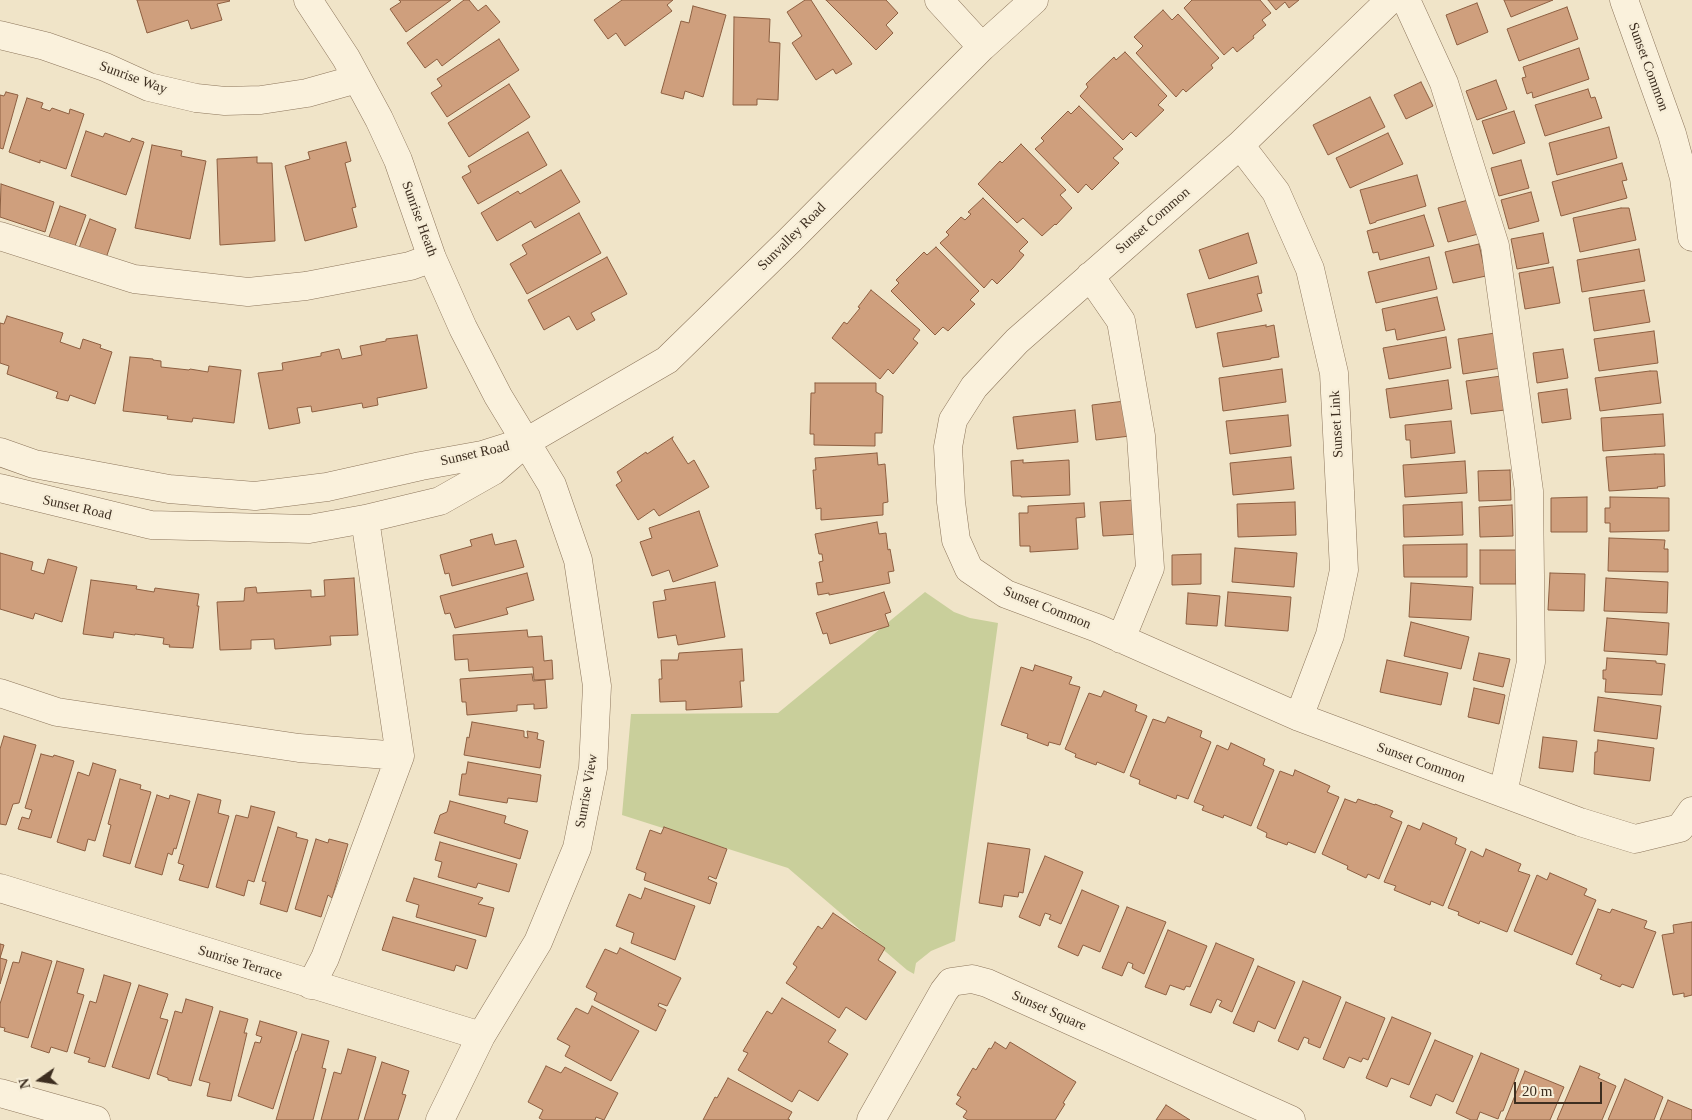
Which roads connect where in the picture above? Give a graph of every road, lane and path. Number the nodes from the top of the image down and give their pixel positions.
1 (308, 0) edge
2 (938, 0) edge
3 (1390, 0) edge
4 (1406, 0) edge
5 (1624, 0) edge
6 (1026, 3) edge
7 (0, 35) edge
8 (982, 47) junction
9 (357, 79) junction
10 (1682, 131) edge
11 (1240, 145) junction
12 (1688, 176) edge
13 (0, 236) edge
14 (1692, 237) edge
15 (432, 258) junction
16 (1090, 276) junction
17 (526, 442) junction
18 (0, 452) edge
19 (0, 488) edge
20 (365, 519) junction
21 (1121, 639) junction
22 (0, 693) edge
23 (1299, 717) junction
24 (400, 756) junction
25 (1503, 793) junction
26 (1692, 810) edge
27 (0, 888) edge
28 (312, 985) junction
29 (480, 1036) junction
30 (0, 1092) edge
31 (96, 1120) edge
32 (440, 1120) edge
33 (871, 1120) edge
34 (1291, 1120) edge

1 - 9 street, Sunrise Heath
2 - 8 street
3 - 11 street, Sunset Common
4 - 25 street
5 - 10 street, Sunset Common
6 - 8 street, Sunvalley Road
7 - 9 street, Sunrise Way
8 - 17 street, Sunvalley Road
9 - 15 street, Sunrise Heath
10 - 12 street, Sunset Common
11 - 16 street, Sunset Common
11 - 23 street, Sunset Link
12 - 14 street, Sunset Common
13 - 15 street
15 - 17 street, Sunrise Heath
16 - 21 street
16 - 21 street, Sunset Common
17 - 18 street, Sunset Road
17 - 20 street, Sunset Road
17 - 29 street, Sunrise View
19 - 20 street, Sunset Road
20 - 24 street
21 - 23 street, Sunset Common
22 - 24 street
23 - 25 street, Sunset Common
24 - 28 street
25 - 26 street, Sunset Common
27 - 28 street, Sunrise Terrace
28 - 29 street, Sunrise Terrace
29 - 32 street, Sunrise View
30 - 31 street
33 - 34 street, Sunset Square

